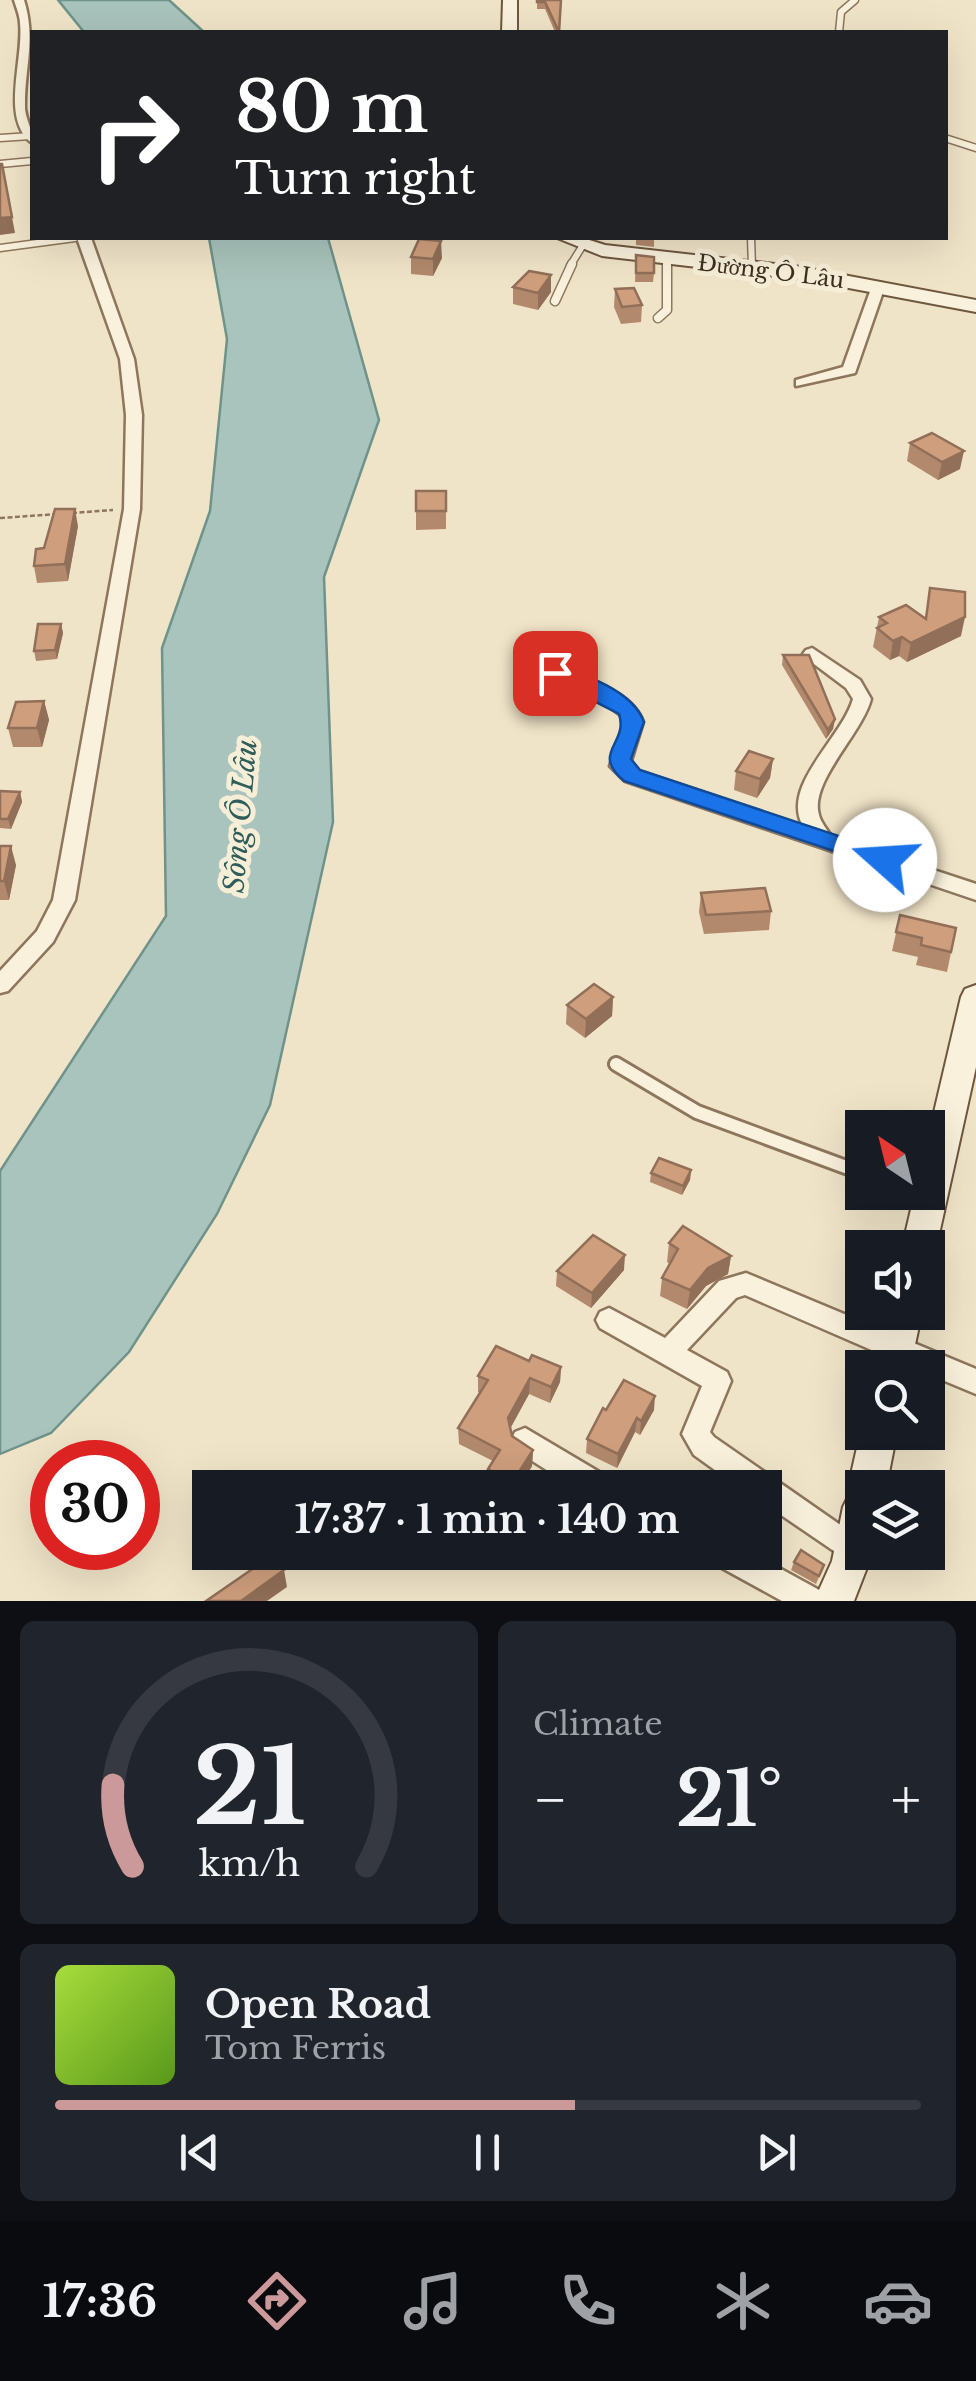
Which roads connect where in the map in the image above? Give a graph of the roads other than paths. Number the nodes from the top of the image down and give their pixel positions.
1 (19, 0) edge
2 (510, 0) edge
3 (855, 0) edge
4 (515, 30) edge
5 (839, 30) edge
6 (18, 96) junction
7 (0, 98) edge
8 (30, 135) edge
9 (0, 138) edge
10 (30, 138) edge
11 (948, 139) edge
12 (976, 148) edge
13 (30, 161) edge
14 (0, 164) edge
15 (59, 240) edge
16 (85, 240) edge
17 (750, 240) edge
18 (575, 241) edge
19 (0, 248) edge
20 (667, 258) junction
21 (752, 268) junction
22 (878, 286) junction
23 (555, 301) dead end
24 (976, 306) edge
25 (658, 318) dead end
26 (801, 383) dead end
27 (812, 654) edge
28 (555, 673) dead end
29 (824, 838) junction
30 (976, 892) edge
31 (0, 984) edge
32 (976, 998) edge
33 (616, 1064) dead end
34 (945, 1115) edge
35 (845, 1167) edge
36 (609, 1320) dead end
37 (898, 1342) edge
38 (668, 1352) junction
39 (976, 1382) edge
40 (524, 1441) edge
41 (572, 1470) edge
42 (739, 1470) edge
43 (782, 1500) edge
44 (845, 1544) edge
45 (754, 1570) edge
46 (846, 1570) edge
47 (811, 1601) edge
48 (834, 1601) edge

1 - 6 street
2 - 4 main road
3 - 5 lane
6 - 7 street
6 - 8 street
9 - 10 lane
11 - 12 lane
13 - 14 lane
15 - 19 lane
16 - 31 street
17 - 21 lane
18 - 20 main road, Đường Ô Lâu
18 - 23 lane
20 - 21 main road, Đường Ô Lâu
20 - 25 lane
21 - 22 main road, Đường Ô Lâu
22 - 24 main road, Đường Ô Lâu
22 - 26 street
27 - 29 street
28 - 29 street
29 - 30 street
32 - 34 main road
33 - 35 lane
36 - 38 street
37 - 38 street
37 - 39 street
38 - 42 street
40 - 41 street
43 - 44 street
45 - 47 street
46 - 48 main road

